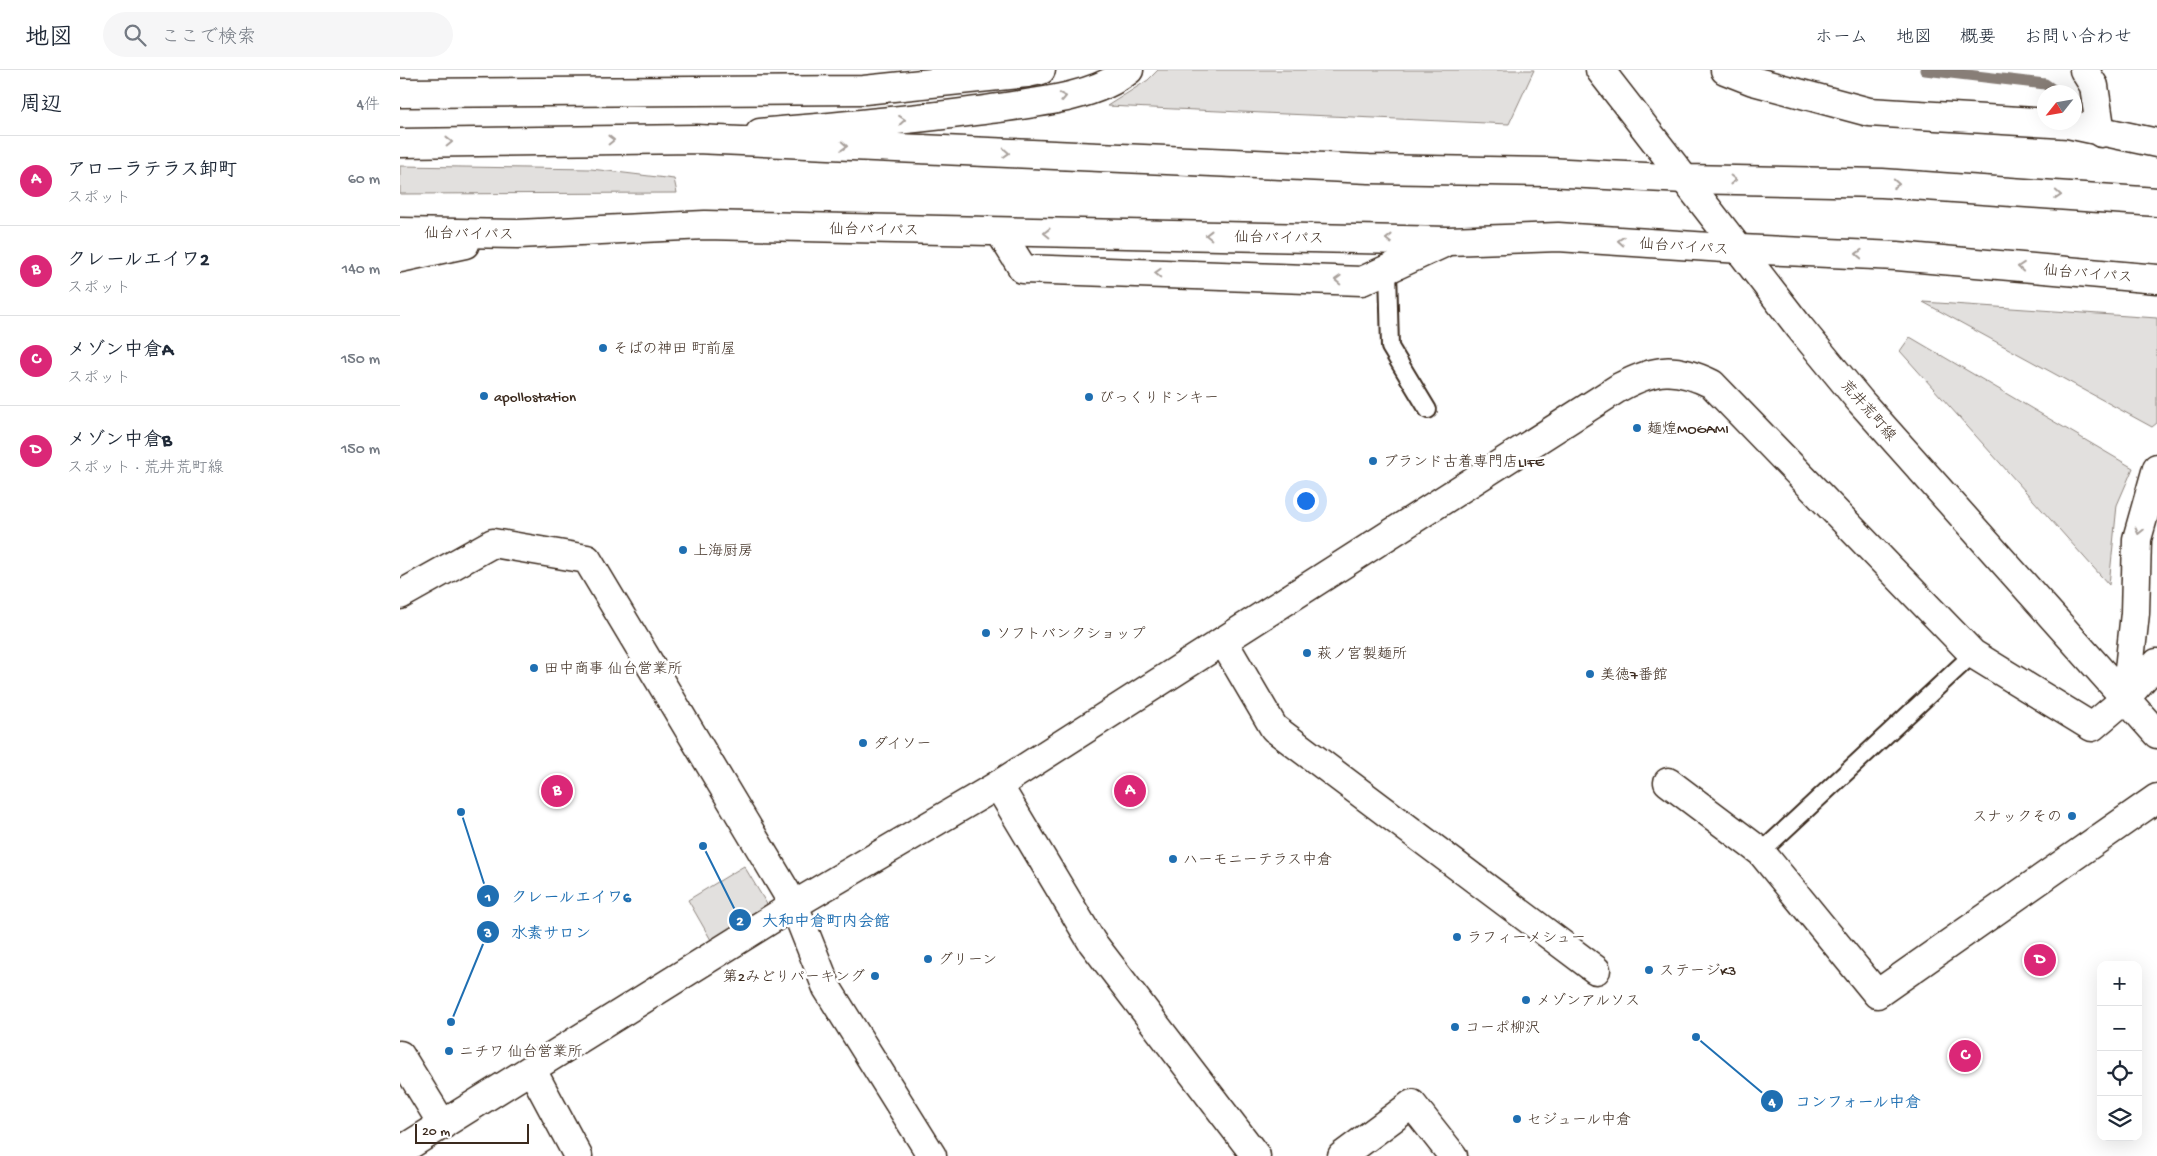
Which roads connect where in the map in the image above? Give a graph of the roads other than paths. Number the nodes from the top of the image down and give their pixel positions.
1 (1041, 70) edge
2 (1128, 70) edge
3 (1600, 70) edge
4 (1725, 70) edge
5 (2084, 70) edge
6 (858, 80) edge
7 (623, 81) edge
8 (400, 93) edge
9 (2101, 132) junction
10 (696, 139) junction
11 (400, 143) edge
12 (2157, 143) edge
13 (1685, 179) junction
14 (2157, 202) edge
15 (400, 232) edge
16 (1000, 232) junction
17 (518, 234) junction
18 (1448, 241) junction
19 (1740, 250) junction
20 (400, 258) edge
21 (1388, 269) junction
22 (2157, 279) edge
23 (1428, 410) dead end
24 (2157, 468) edge
25 (400, 594) edge
26 (1223, 641) junction
27 (1973, 654) junction
28 (2157, 663) edge
29 (2126, 698) junction
30 (2157, 734) edge
31 (1668, 782) dead end
32 (998, 785) junction
33 (2157, 798) edge
34 (1761, 852) junction
35 (794, 906) junction
36 (1596, 970) dead end
37 (400, 1055) edge
38 (532, 1070) junction
39 (443, 1125) junction
40 (400, 1151) edge
41 (578, 1156) edge
42 (932, 1156) edge
43 (1256, 1156) edge
44 (1342, 1156) edge
45 (1453, 1156) edge

1 - 6 main road
10 -> 2 main road
3 - 13 main road, 荒井荒町線
4 - 9 main road
5 - 9 main road
6 - 7 main road
7 - 8 main road
9 - 12 main road
11 -> 10 main road
10 -> 13 main road
13 -> 14 main road
13 - 19 main road, 荒井荒町線
15 - 17 main road, 仙台バイパス
16 - 17 main road, 仙台バイパス
18 -> 16 main road, 仙台バイパス
21 -> 16 main road
17 - 20 main road
19 -> 18 main road, 仙台バイパス
18 - 21 main road
22 -> 19 main road, 仙台バイパス
19 - 29 main road, 荒井荒町線
21 - 23 lane
24 -> 29 main road
25 - 35 main road
26 - 27 main road
26 - 32 main road
26 - 36 main road
27 - 29 main road
27 - 34 lane
28 - 29 main road
29 - 30 main road, 荒井荒町線
31 - 34 main road
32 - 35 main road
32 - 43 main road
33 - 34 main road
35 - 38 main road
35 - 42 main road
37 - 39 main road
38 - 39 main road
38 - 41 main road
39 - 40 main road
44 - 45 main road

